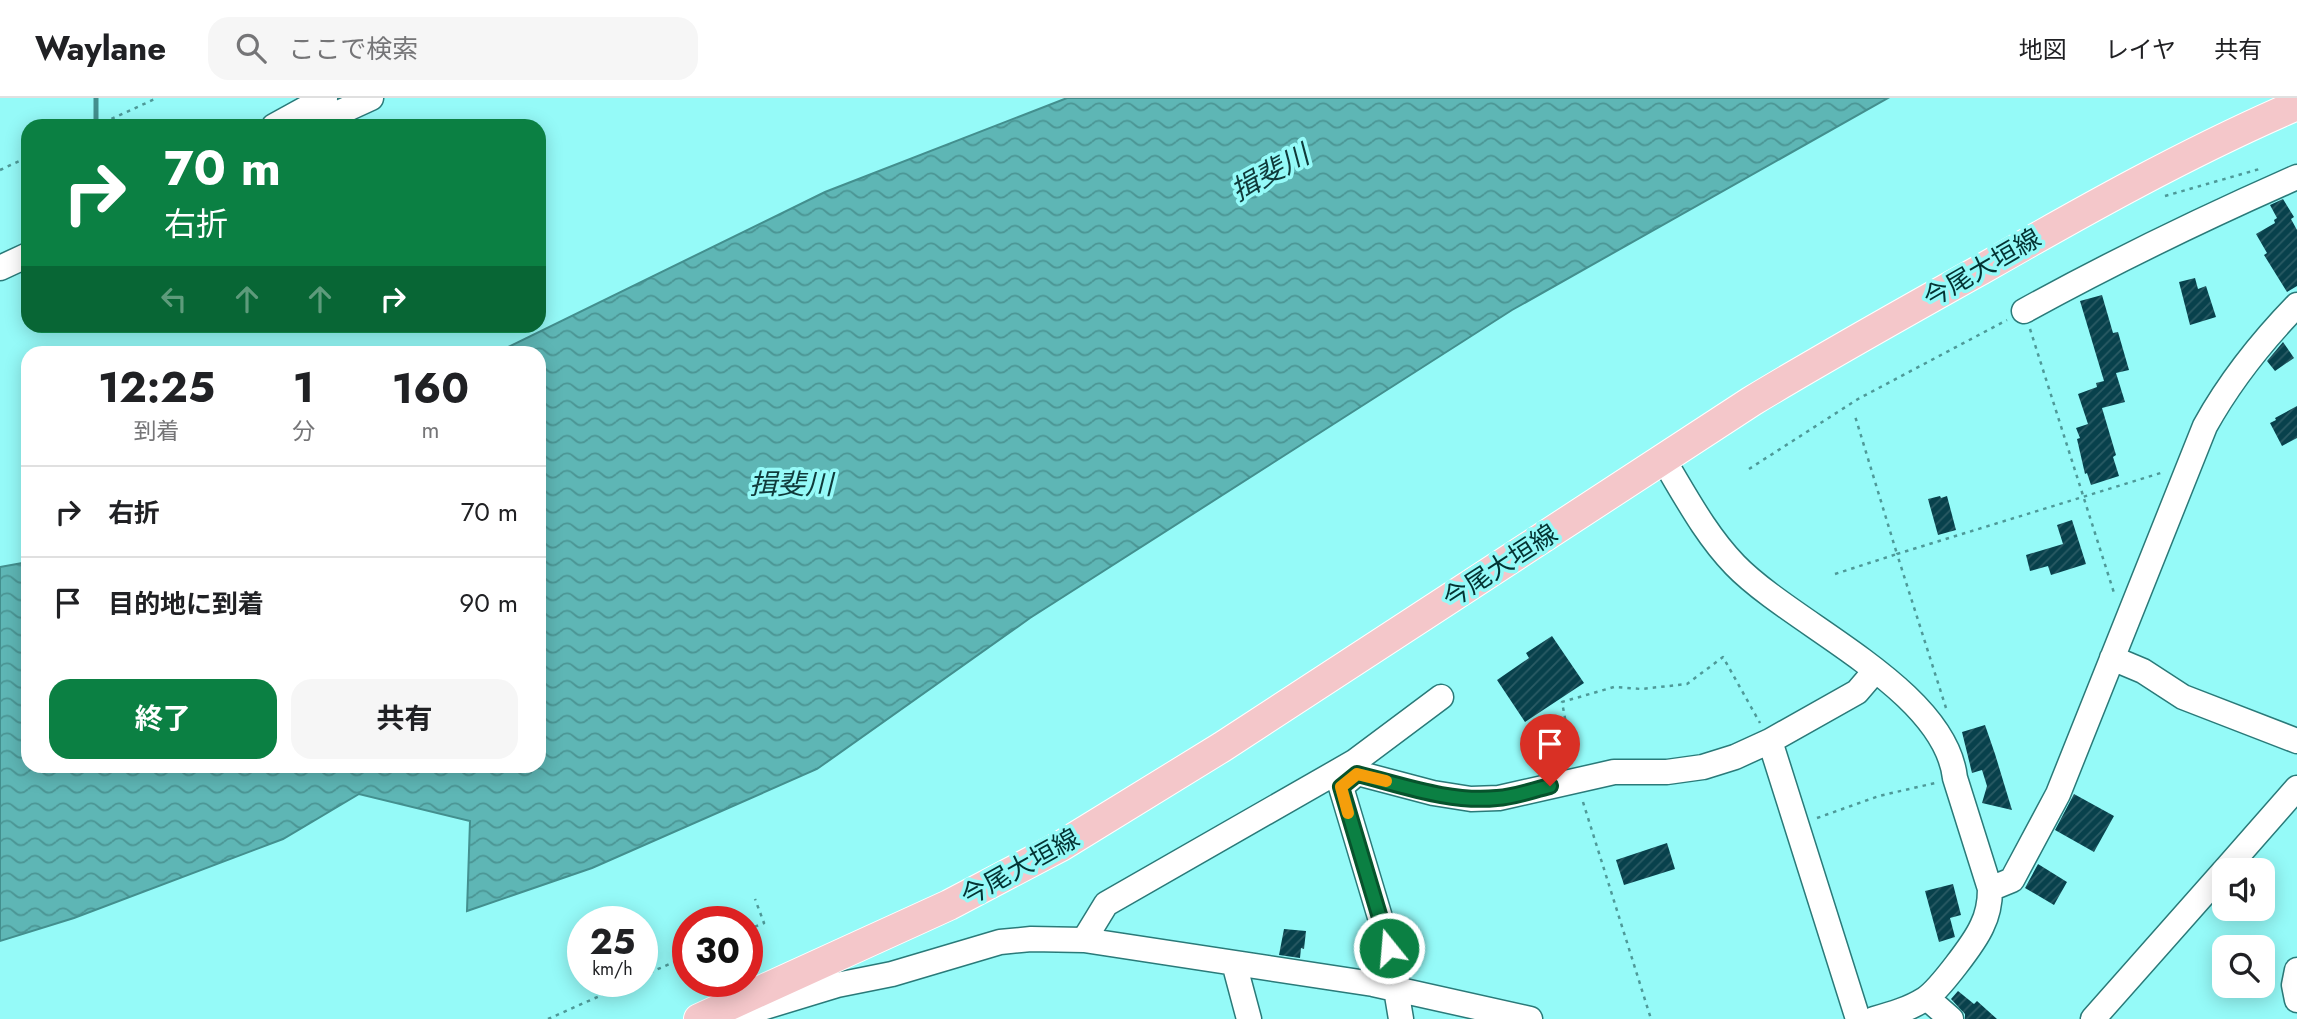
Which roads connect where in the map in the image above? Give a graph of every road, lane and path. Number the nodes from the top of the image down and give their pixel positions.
1 (157, 98) edge
2 (325, 98) edge
3 (371, 98) edge
4 (2297, 105) edge
5 (111, 119) edge
6 (287, 119) edge
7 (325, 119) edge
8 (21, 160) edge
9 (2271, 166) dead end
10 (0, 170) edge
11 (2297, 177) edge
12 (2156, 199) dead end
13 (21, 258) edge
14 (0, 268) edge
15 (2297, 305) edge
16 (2024, 311) junction
17 (1855, 416) dead end
18 (1663, 459) junction
19 (1749, 468) dead end
20 (2188, 470) junction
21 (2084, 495) junction
22 (1897, 554) junction
23 (1835, 574) dead end
24 (2129, 618) junction
25 (2112, 658) junction
26 (1875, 671) junction
27 (1441, 696) dead end
28 (1932, 725) junction
29 (1770, 741) junction
30 (2297, 741) edge
31 (1955, 778) junction
32 (2297, 788) edge
33 (1797, 825) junction
34 (2236, 858) edge
35 (2212, 885) edge
36 (1990, 889) junction
37 (755, 899) dead end
38 (758, 906) edge
39 (1084, 940) junction
40 (1234, 963) junction
41 (2297, 970) edge
42 (1396, 989) junction
43 (597, 997) edge
44 (1927, 998) junction
45 (2297, 1000) edge
46 (710, 1015) edge
47 (548, 1019) edge
48 (1249, 1019) edge
49 (1401, 1019) edge
50 (1530, 1019) edge
51 (1858, 1019) edge
52 (1874, 1019) edge
53 (1951, 1019) edge
54 (2093, 1019) edge

1 - 5 path
2 - 6 street
3 - 7 street
4 - 18 main road, 今尾大垣線
8 - 10 path
9 - 12 path
11 - 16 street
13 - 14 street
15 - 20 street
16 - 19 path
16 - 21 path
17 - 22 path
18 - 26 street
18 - 46 main road, 今尾大垣線
20 - 21 path
20 - 24 street
21 - 22 path
21 - 24 path
22 - 23 path
22 - 28 path
24 - 25 street
25 - 30 street
25 - 36 street
26 - 28 street
26 - 29 street
27 - 39 street
28 - 31 street
29 - 33 street
29 - 42 street
31 - 33 path
31 - 36 street
32 - 34 street
33 - 51 street
35 - 54 street
36 - 44 street
37 - 38 path
39 - 40 street
39 - 46 street
40 - 42 street
40 - 48 street
41 - 45 street
42 - 49 street
42 - 50 street
43 - 47 path
44 - 52 street
44 - 53 street

